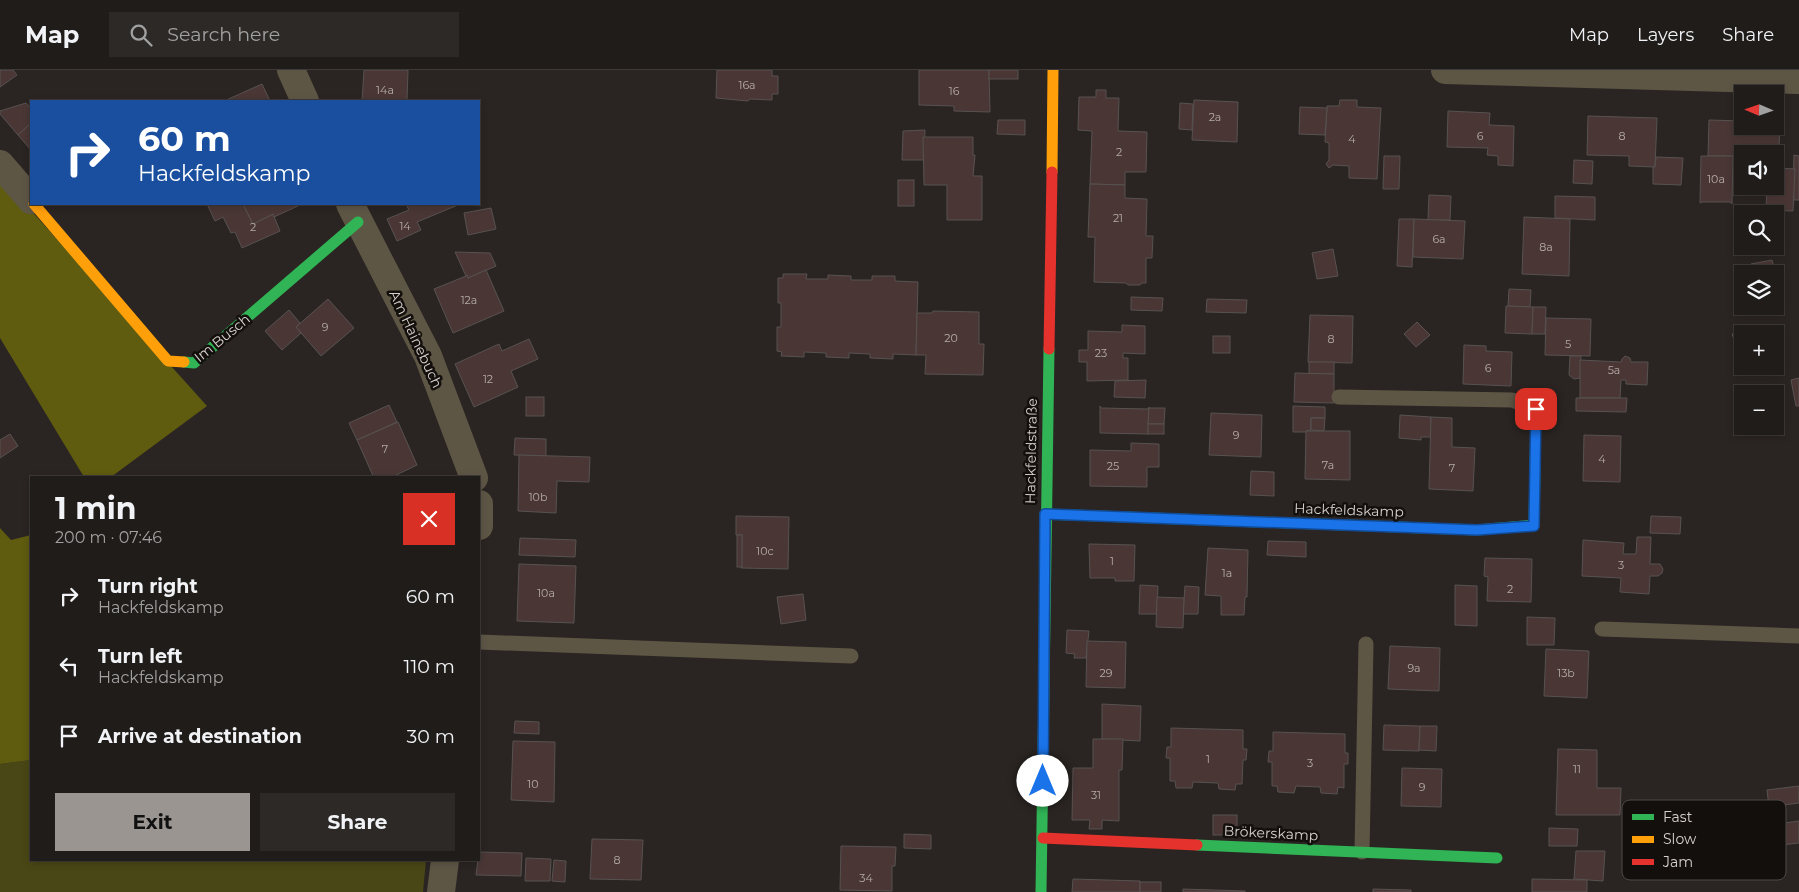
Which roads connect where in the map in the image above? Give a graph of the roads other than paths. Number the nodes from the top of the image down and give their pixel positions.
1 (291, 70) edge
2 (1053, 70) edge
3 (1444, 70) edge
4 (1485, 71) edge
5 (1797, 76) edge
6 (305, 100) edge
7 (0, 164) edge
8 (30, 199) edge
9 (35, 205) edge
10 (354, 213) edge
11 (1339, 396) dead end
12 (1536, 409) joint
13 (473, 476) edge
14 (1045, 514) junction
15 (1602, 629) dead end
16 (1799, 636) edge
17 (480, 642) edge
18 (1366, 644) dead end
19 (851, 656) dead end
20 (1043, 838) junction
21 (1362, 852) junction
22 (1497, 858) dead end
23 (445, 861) edge
24 (441, 892) edge
25 (1041, 892) edge

1 - 6 street
2 - 14 street, Hackfeldstraße
3 - 4 street
4 - 5 street
7 - 8 street
9 - 10 street, Im Busch
10 - 13 street, Am Hainebuch
11 - 12 lane
12 - 14 street, Hackfeldskamp
14 - 20 street, Hackfeldstraße
15 - 16 lane
17 - 19 lane
18 - 21 lane
20 - 21 street, Brökerskamp
20 - 25 street, Hackfeldstraße
21 - 22 street, Brökerskamp
23 - 24 street

